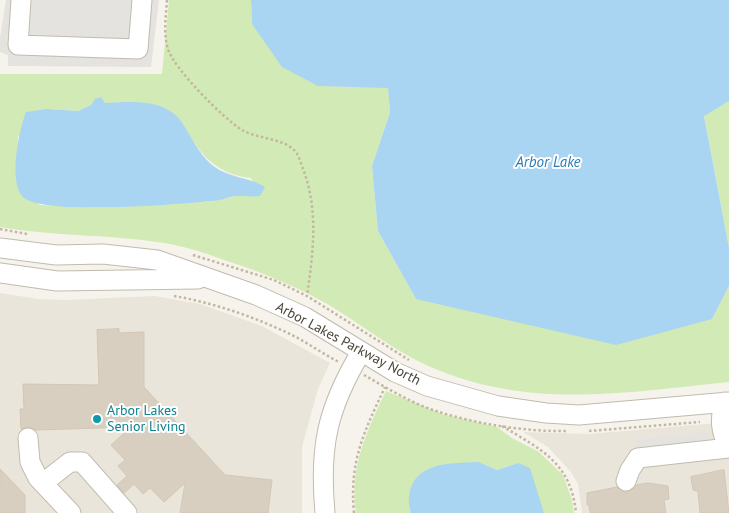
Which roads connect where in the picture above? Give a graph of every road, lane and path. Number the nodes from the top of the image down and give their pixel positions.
1 (22, 0) edge
2 (142, 0) edge
3 (167, 0) edge
4 (0, 229) edge
5 (34, 236) dead end
6 (0, 248) edge
7 (192, 254) dead end
8 (0, 273) edge
9 (208, 279) junction
10 (172, 296) dead end
11 (307, 296) junction
12 (361, 352) junction
13 (336, 360) dead end
14 (416, 364) dead end
15 (385, 387) dead end
16 (727, 406) edge
17 (500, 425) dead end
18 (28, 438) dead end
19 (729, 447) edge
20 (626, 481) dead end
21 (44, 483) junction
22 (71, 513) edge
23 (127, 513) edge
24 (325, 513) edge
25 (354, 513) edge
26 (576, 513) edge

1 - 2 street
3 - 11 path
4 - 5 path
6 - 9 street, Arbor Lakes Parkway North
7 - 11 path
8 - 9 street, Arbor Lakes Parkway North
9 - 12 street, Arbor Lakes Parkway North
10 - 13 path
11 - 14 path
12 - 16 street, Arbor Lakes Parkway North
12 - 24 street
15 - 25 path
16 - 19 street
17 - 26 path
18 - 21 street
19 - 20 street
21 - 22 street
21 - 23 street

